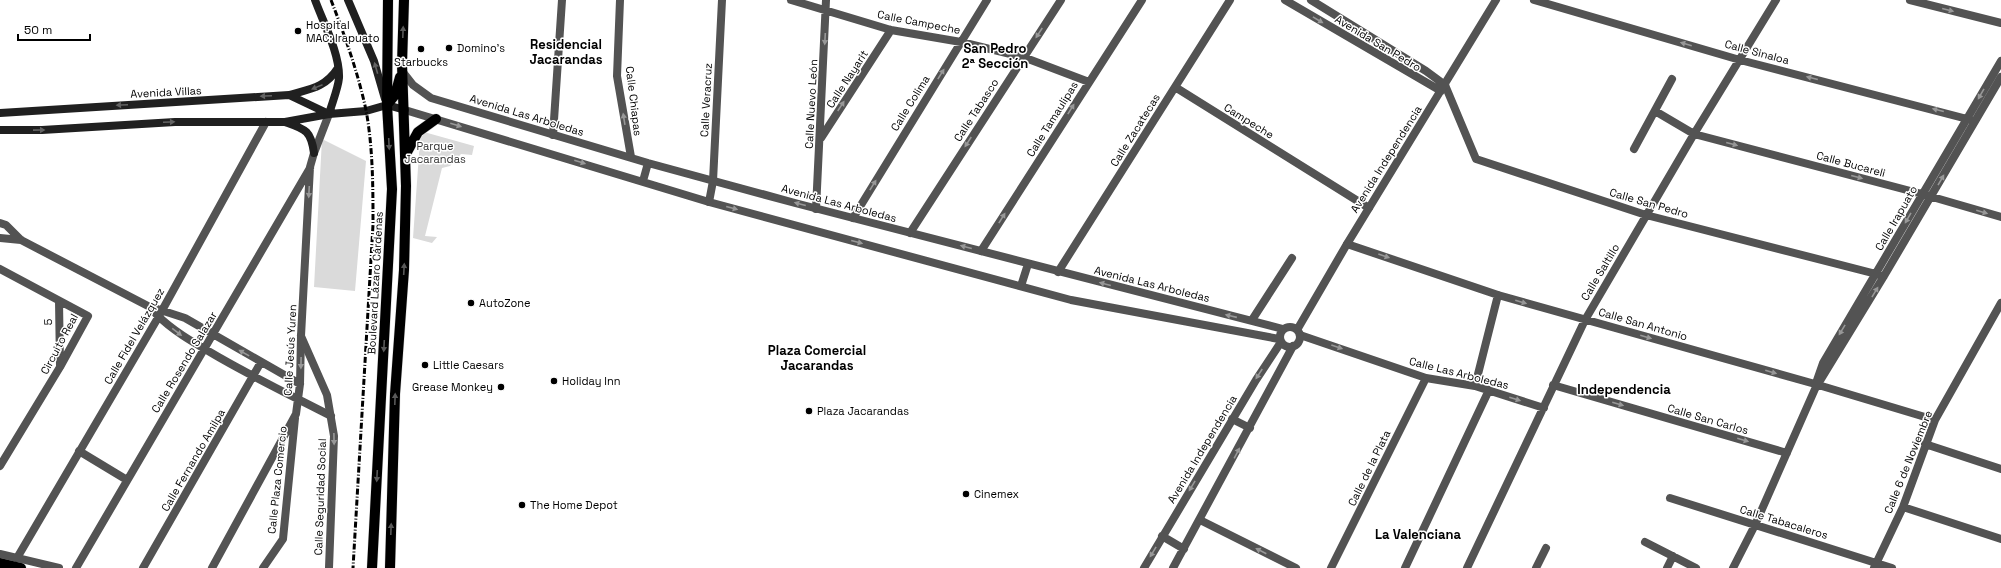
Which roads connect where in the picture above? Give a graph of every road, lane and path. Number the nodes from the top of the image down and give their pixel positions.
1 (315, 0) edge
2 (348, 0) edge
3 (388, 0) edge
4 (404, 0) edge
5 (562, 0) edge
6 (620, 0) edge
7 (722, 0) edge
8 (791, 0) edge
9 (826, 0) edge
10 (987, 0) edge
11 (1061, 0) edge
12 (1142, 0) edge
13 (1230, 0) edge
14 (1285, 0) edge
15 (1311, 0) edge
16 (1496, 0) edge
17 (1534, 0) edge
18 (1776, 0) edge
19 (1910, 0) edge
20 (826, 10) junction
21 (2001, 23) edge
22 (891, 30) junction
23 (961, 42) junction
24 (1023, 57) junction
25 (1740, 60) junction
26 (2001, 61) edge
27 (402, 67) junction
28 (338, 68) junction
29 (2001, 77) edge
30 (1672, 79) dead end
31 (1089, 82) junction
32 (1175, 87) junction
33 (1443, 88) junction
34 (289, 95) junction
35 (387, 105) junction
36 (405, 110) junction
37 (1655, 111) junction
38 (0, 113) edge
39 (329, 114) junction
40 (436, 119) junction
41 (1971, 119) junction
42 (266, 122) junction
43 (285, 122) junction
44 (0, 130) edge
45 (1694, 134) junction
46 (553, 135) junction
47 (820, 139) junction
48 (1634, 149) dead end
49 (314, 152) junction
50 (406, 153) junction
51 (631, 157) junction
52 (648, 163) junction
53 (310, 167) junction
54 (643, 181) junction
55 (714, 181) junction
56 (1922, 194) junction
57 (1931, 197) junction
58 (709, 202) junction
59 (1369, 208) junction
60 (816, 209) junction
61 (1646, 215) junction
62 (2001, 217) edge
63 (853, 218) junction
64 (3, 224) edge
65 (910, 233) junction
66 (0, 239) edge
67 (21, 240) junction
68 (1347, 244) junction
69 (981, 251) junction
70 (1292, 258) dead end
71 (1028, 264) junction
72 (0, 270) edge
73 (1058, 272) junction
74 (1880, 275) junction
75 (1021, 286) junction
76 (1498, 295) junction
77 (59, 301) junction
78 (2001, 303) edge
79 (386, 307) junction
80 (160, 313) junction
81 (1252, 320) junction
82 (1585, 320) junction
83 (1283, 329) junction
84 (400, 332) junction
85 (1299, 332) junction
86 (213, 335) junction
87 (301, 336) junction
88 (1280, 340) junction
89 (1293, 346) junction
90 (204, 349) junction
91 (261, 362) junction
92 (60, 367) junction
93 (253, 377) junction
94 (1426, 378) junction
95 (290, 379) junction
96 (300, 384) junction
97 (1553, 385) junction
98 (1475, 386) junction
99 (1816, 386) junction
100 (1489, 390) junction
101 (284, 392) junction
102 (299, 400) junction
103 (1544, 408) junction
104 (296, 414) junction
105 (330, 416) junction
106 (1232, 419) junction
107 (1934, 420) junction
108 (1250, 428) junction
109 (1925, 444) junction
110 (79, 450) junction
111 (1787, 453) junction
112 (0, 466) edge
113 (2001, 469) edge
114 (127, 480) junction
115 (1670, 498) dead end
116 (1903, 507) junction
117 (1200, 520) junction
118 (1755, 525) junction
119 (1162, 536) junction
120 (2001, 539) edge
121 (1646, 542) dead end
122 (1546, 548) dead end
123 (1184, 549) junction
124 (0, 554) edge
125 (1673, 556) junction
126 (17, 558) junction
127 (0, 563) edge
128 (1875, 565) edge
129 (1734, 566) edge
130 (21, 568) edge
131 (59, 568) edge
132 (76, 568) edge
133 (144, 568) edge
134 (212, 568) edge
135 (264, 568) edge
136 (329, 568) edge
137 (372, 568) edge
138 (390, 568) edge
139 (1144, 568) edge
140 (1173, 568) edge
141 (1296, 568) edge
142 (1331, 568) edge
143 (1405, 568) edge
144 (1467, 568) edge
145 (1536, 568) edge
146 (1667, 568) edge
147 (1696, 568) edge
148 (1743, 568) edge
149 (1892, 568) edge

1 - 28 main road
35 -> 2 main road
3 - 35 main road, Boulevard Lázaro Cárdenas
27 -> 4 main road
5 - 46 street
51 -> 6 street, Calle Chiapas
7 - 55 street, Calle Veracruz
8 - 20 street, Calle Campeche
9 - 20 street, Calle Nuevo León
10 - 23 street, Calle Colima
11 -> 24 street, Calle Tabasco
12 - 31 street, Calle Tamaulipas
13 - 32 street, Calle Zacatecas
14 -> 33 street, Avenida San Pedro
15 - 33 street, Avenida San Pedro
16 - 33 street, Avenida Independencia
25 -> 17 street, Calle Sinaloa
18 - 25 street, Calle Saltillo
19 -> 21 street
20 - 22 street, Calle Campeche
20 -> 47 street, Calle Nuevo León
22 - 23 street, Calle Campeche
47 -> 22 street, Calle Nayarit
23 - 24 street, Calle Campeche
63 -> 23 street, Calle Colima
24 - 31 street, Calle Campeche
24 -> 65 street, Calle Tabasco
41 -> 25 street, Calle Sinaloa
25 - 45 street, Calle Saltillo
26 -> 41 street, Calle Irapuato
27 - 35 main road
27 - 36 main road
27 - 46 street, Avenida Las Arboledas
28 -> 34 main road
28 - 39 main road
29 - 41 street, Calle Irapuato
30 - 37 street
69 -> 31 street, Calle Tamaulipas
32 - 59 street, Campeche
32 - 73 street, Calle Zacatecas
33 - 59 street, Avenida Independencia
33 - 61 street, Calle San Pedro
34 -> 38 main road, Avenida Villas
34 - 39 main road, Avenida Villas
35 - 36 main road
35 - 39 main road
35 -> 79 main road, Boulevard Lázaro Cárdenas
36 - 40 street
36 - 50 main road
37 - 45 street, Calle Bucareli
37 - 48 street
39 - 43 main road
39 - 49 street, Calle Jesús Yuren
40 - 50 main road
40 -> 54 street
41 - 56 street, Calle Irapuato
57 -> 41 street, Calle Irapuato
42 - 43 main road
44 -> 42 main road
42 - 80 street, Calle Fidel Velázquez
43 - 49 main road
45 -> 56 street, Calle Bucareli
45 - 61 street, Calle Saltillo
46 - 51 street, Avenida Las Arboledas
47 - 60 street, Calle Nuevo León
49 - 53 street, Calle Jesús Yuren
84 -> 50 main road
51 - 52 street, Avenida Las Arboledas
52 - 54 street
52 - 55 street, Avenida Las Arboledas
53 - 86 street, Calle Rosendo Salazar
53 -> 87 street, Calle Jesús Yuren
54 - 58 street
55 - 58 street, Calle Veracruz
60 -> 55 street, Avenida Las Arboledas
56 - 57 street, Calle Bucareli
56 -> 74 street, Calle Irapuato
57 -> 62 street, Calle Bucareli
57 - 74 street, Calle Irapuato
58 -> 75 street
59 - 68 street, Avenida Independencia
60 - 63 street, Avenida Las Arboledas
61 - 74 street, Calle San Pedro
61 - 82 street, Calle Saltillo
63 - 65 street, Avenida Las Arboledas
64 - 66 street
64 - 67 street
69 -> 65 street, Avenida Las Arboledas
66 - 67 street
67 - 80 street
68 -> 76 street, Calle San Antonio
68 - 85 street, Avenida Independencia
69 - 71 street, Avenida Las Arboledas
70 - 81 street
71 - 73 street, Avenida Las Arboledas
71 - 75 street
72 - 77 street, Circuito Real
81 -> 73 street, Avenida Las Arboledas
74 - 99 street, Calle Irapuato
75 - 88 street
76 -> 82 street, Calle San Antonio
76 - 98 street
77 - 92 street, 5
77 - 92 street, Circuito Real
78 - 107 street, Calle 6 de Noviembre
79 - 84 main road
79 -> 137 main road, Boulevard Lázaro Cárdenas
80 - 86 street
80 -> 90 street
80 - 110 street, Calle Fidel Velázquez
81 - 83 street, Avenida Las Arboledas
82 - 97 street, Calle Saltillo
82 -> 99 street, Calle San Antonio
83 - 85 street
83 - 88 street
138 -> 84 main road
85 - 89 street
85 -> 94 street, Calle Las Arboledas
86 - 90 street, Calle Rosendo Salazar
91 -> 86 street
87 -> 96 street, Calle Jesús Yuren
87 - 105 street, Calle Seguridad Social
88 - 89 street
88 -> 106 street, Avenida Independencia
89 - 108 street
90 - 93 street
90 - 114 street, Calle Rosendo Salazar
91 - 93 street, Calle Fernando Amilpa
91 - 95 street
92 - 112 street, Circuito Real
93 - 101 street
93 - 133 street, Calle Fernando Amilpa
94 - 98 street, Calle Las Arboledas
94 - 142 street, Calle de la Plata
95 - 96 street
95 - 101 street
96 - 102 street, Calle Jesús Yuren
97 - 103 street, Calle Saltillo
97 -> 111 street, Calle San Carlos
98 - 100 street, Calle Las Arboledas
99 - 107 street, Calle San Antonio
99 - 111 street, Calle Irapuato
100 -> 103 street, Calle Las Arboledas
100 - 143 street
101 - 102 street
102 - 104 street, Calle Jesús Yuren
102 - 105 street
103 - 144 street, Calle Saltillo
104 - 134 street, Calle Jesús Yuren
104 - 135 street, Calle Plaza Comercio
105 -> 136 street, Calle Seguridad Social
106 - 108 street
106 -> 119 street, Avenida Independencia
107 - 109 street, Calle 6 de Noviembre
117 -> 108 street
109 - 113 street
109 - 116 street, Calle 6 de Noviembre
110 - 114 street
110 - 126 street, Calle Fidel Velázquez
111 - 118 street, Calle Irapuato
114 - 132 street, Calle Rosendo Salazar
115 - 118 street, Calle Tabacaleros
116 - 120 street
116 - 128 street, Calle 6 de Noviembre
117 - 123 street
141 -> 117 street
118 - 128 street, Calle Tabacaleros
118 - 129 street, Calle Irapuato
119 - 123 street
119 -> 139 street, Avenida Independencia
121 - 125 street
122 - 145 street
123 - 140 street
124 - 126 street
125 - 146 street
125 - 147 street
126 - 131 street
127 - 130 main road
128 - 149 street, Calle Tabacaleros
129 - 148 street

